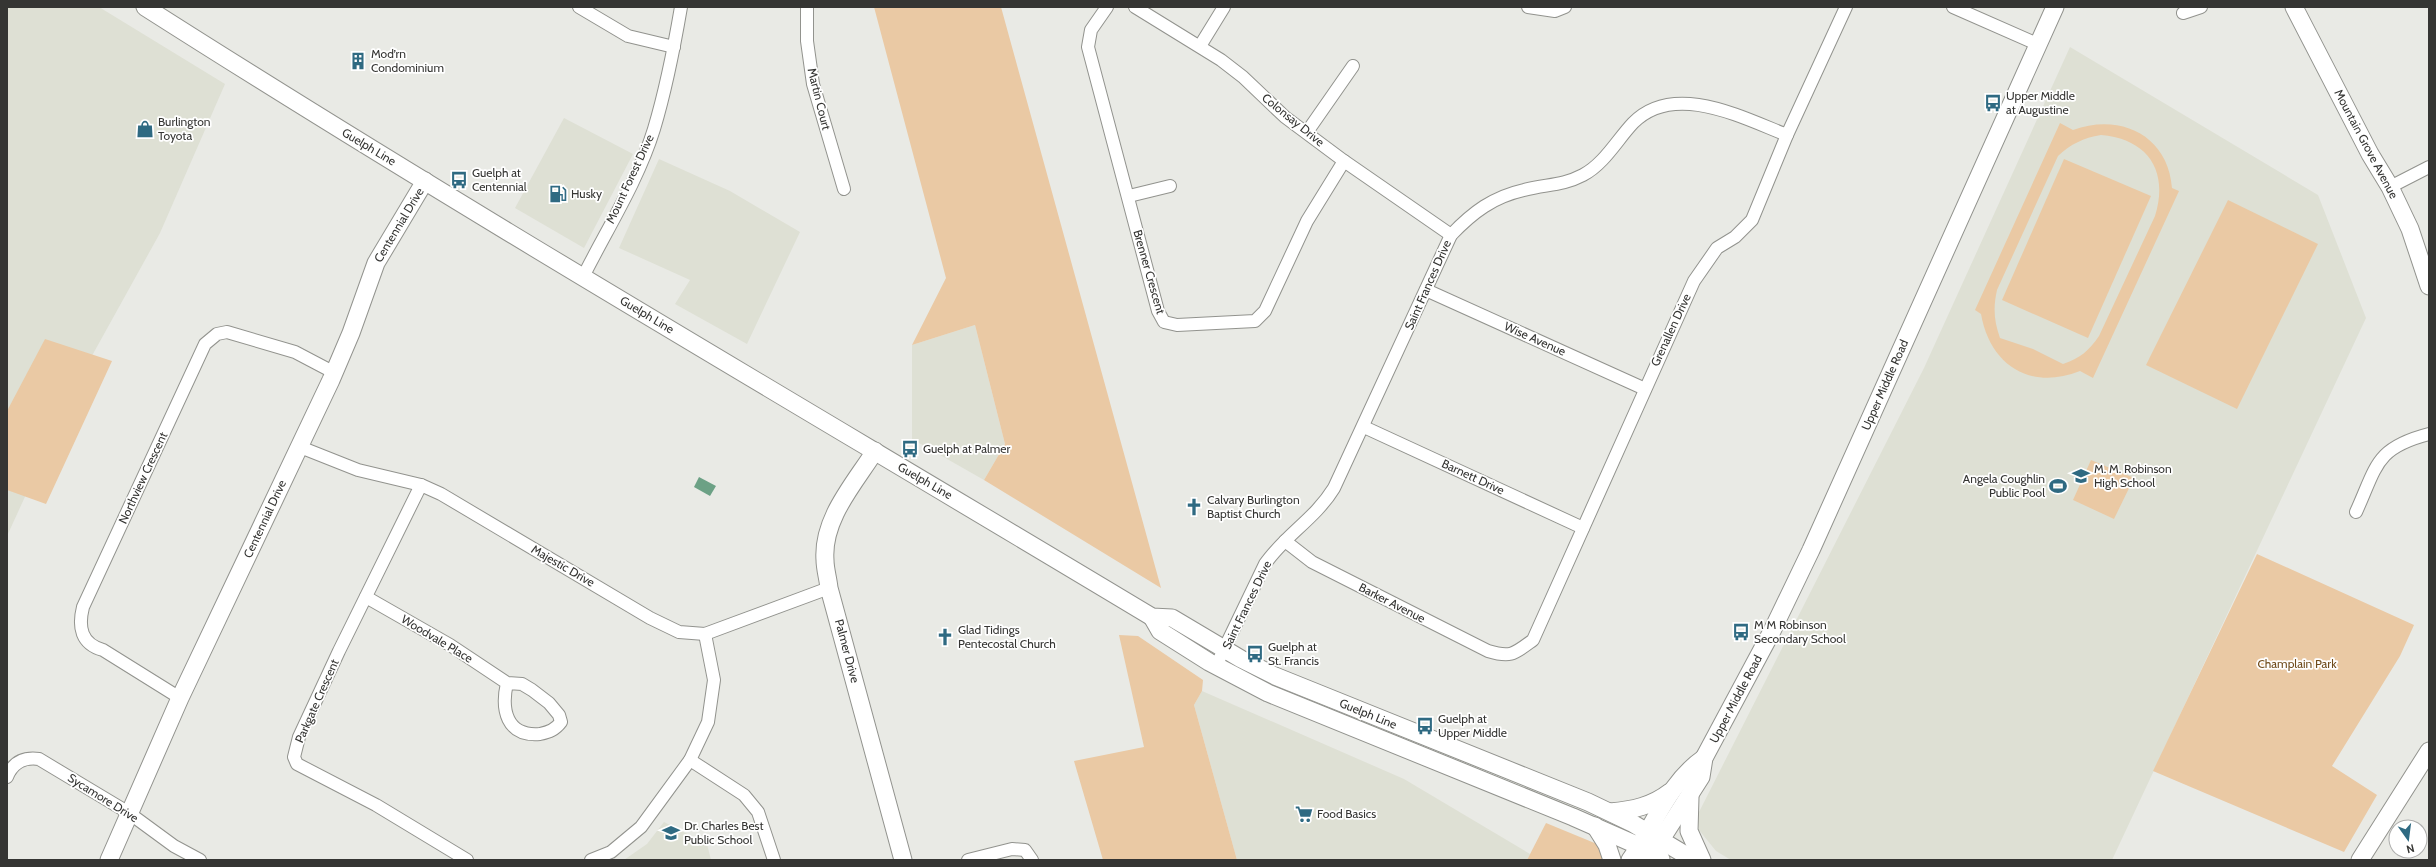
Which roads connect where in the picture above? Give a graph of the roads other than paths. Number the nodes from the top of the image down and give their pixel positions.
1 (145, 7) edge
2 (579, 7) edge
3 (681, 7) edge
4 (807, 7) edge
5 (1107, 7) edge
6 (1135, 7) edge
7 (1224, 7) edge
8 (1528, 7) edge
9 (1565, 7) edge
10 (1846, 7) edge
11 (1953, 7) edge
12 (2055, 7) edge
13 (2201, 7) edge
14 (2294, 7) edge
15 (2184, 14) dead end
16 (2037, 44) junction
17 (1200, 46) junction
18 (674, 47) junction
19 (1353, 66) dead end
20 (1307, 132) junction
21 (1787, 135) junction
22 (1344, 161) junction
23 (2429, 167) edge
24 (425, 181) junction
25 (1170, 186) dead end
26 (2390, 187) junction
27 (844, 189) dead end
28 (1129, 196) junction
29 (1451, 235) junction
30 (583, 277) junction
31 (2429, 286) edge
32 (1426, 290) junction
33 (333, 372) junction
34 (1644, 389) junction
35 (1364, 426) junction
36 (2429, 434) edge
37 (300, 447) junction
38 (875, 451) junction
39 (421, 485) junction
40 (2356, 512) dead end
41 (1583, 528) junction
42 (1285, 541) junction
43 (830, 588) junction
44 (366, 597) junction
45 (1152, 617) junction
46 (706, 634) junction
47 (1226, 650) junction
48 (1504, 656) joint
49 (1216, 666) junction
50 (507, 683) junction
51 (180, 698) junction
52 (1422, 736) junction
53 (1389, 742) junction
54 (2429, 751) edge
55 (1704, 758) junction
56 (690, 760) junction
57 (7, 777) edge
58 (1673, 789) junction
59 (1690, 794) junction
60 (1610, 812) junction
61 (129, 813) junction
62 (1595, 826) junction
63 (1648, 850) edge
64 (109, 860) edge
65 (200, 860) edge
66 (468, 860) edge
67 (591, 860) edge
68 (774, 860) edge
69 (903, 860) edge
70 (968, 860) edge
71 (1032, 860) edge
72 (1612, 860) edge
73 (1694, 860) edge
74 (1702, 860) edge
75 (2360, 860) edge

1 - 24 main road, Guelph Line
2 - 18 street
3 - 18 street, Mount Forest Drive
4 - 27 street, Martin Court
5 - 28 street, Brenner Crescent
6 - 17 street, Colonsay Drive
7 - 17 street
8 - 9 street
10 - 21 street, Grenallen Drive
11 - 16 street
12 - 16 main road, Upper Middle Road
13 - 15 street
14 - 26 main road, Mountain Grove Avenue
16 - 55 main road, Upper Middle Road
17 - 20 street, Colonsay Drive
18 - 30 street, Mount Forest Drive
19 - 20 street
20 - 22 street, Colonsay Drive
21 - 29 street, Saint Frances Drive
21 - 34 street, Grenallen Drive
22 - 28 street, Brenner Crescent
22 - 29 street, Colonsay Drive
23 - 26 street
24 - 30 main road, Guelph Line
24 - 33 main road, Centennial Drive
25 - 28 street
26 - 31 main road, Mountain Grove Avenue
29 - 32 street, Saint Frances Drive
30 - 38 main road, Guelph Line
32 - 34 street, Wise Avenue
32 - 35 street, Saint Frances Drive
33 - 37 main road, Centennial Drive
33 - 51 street, Northview Crescent
34 - 41 street, Grenallen Drive
35 - 41 street, Barnett Drive
35 - 42 street, Saint Frances Drive
36 - 40 street
37 - 39 street, Majestic Drive
37 - 51 main road, Centennial Drive
38 - 43 main road, Palmer Drive
38 - 45 main road, Guelph Line
39 - 44 street, Parkgate Crescent
39 - 46 street, Majestic Drive
41 - 48 street, Grenallen Drive
42 - 47 street, Saint Frances Drive
42 - 48 street, Barker Avenue
43 - 46 street, Majestic Drive
43 - 69 main road, Palmer Drive
44 - 50 street, Woodvale Place
44 - 66 street, Parkgate Crescent
45 - 47 main road, Guelph Line
45 - 49 main road, Guelph Line
46 - 56 street
47 - 49 street, Saint Frances Drive
47 - 52 main road, Guelph Line
49 - 53 main road, Guelph Line
50 - 50 street, Woodvale Place
51 - 61 main road, Centennial Drive
52 - 53 main road
52 - 60 main road, Guelph Line
53 - 62 main road, Guelph Line
54 - 75 main road
55 - 58 main road, Upper Middle Road
55 - 59 main road, Upper Middle Road
56 - 67 street
56 - 68 street
57 - 61 street, Sycamore Drive
58 - 60 main road
58 - 63 main road, Upper Middle Road
59 - 63 main road, Upper Middle Road
59 - 74 main road
60 - 63 main road, Guelph Line
61 - 64 main road, Centennial Drive
61 - 65 street, Sycamore Drive
62 - 63 main road, Guelph Line
62 - 72 main road
63 - 73 main road, Guelph Line
70 - 71 street

